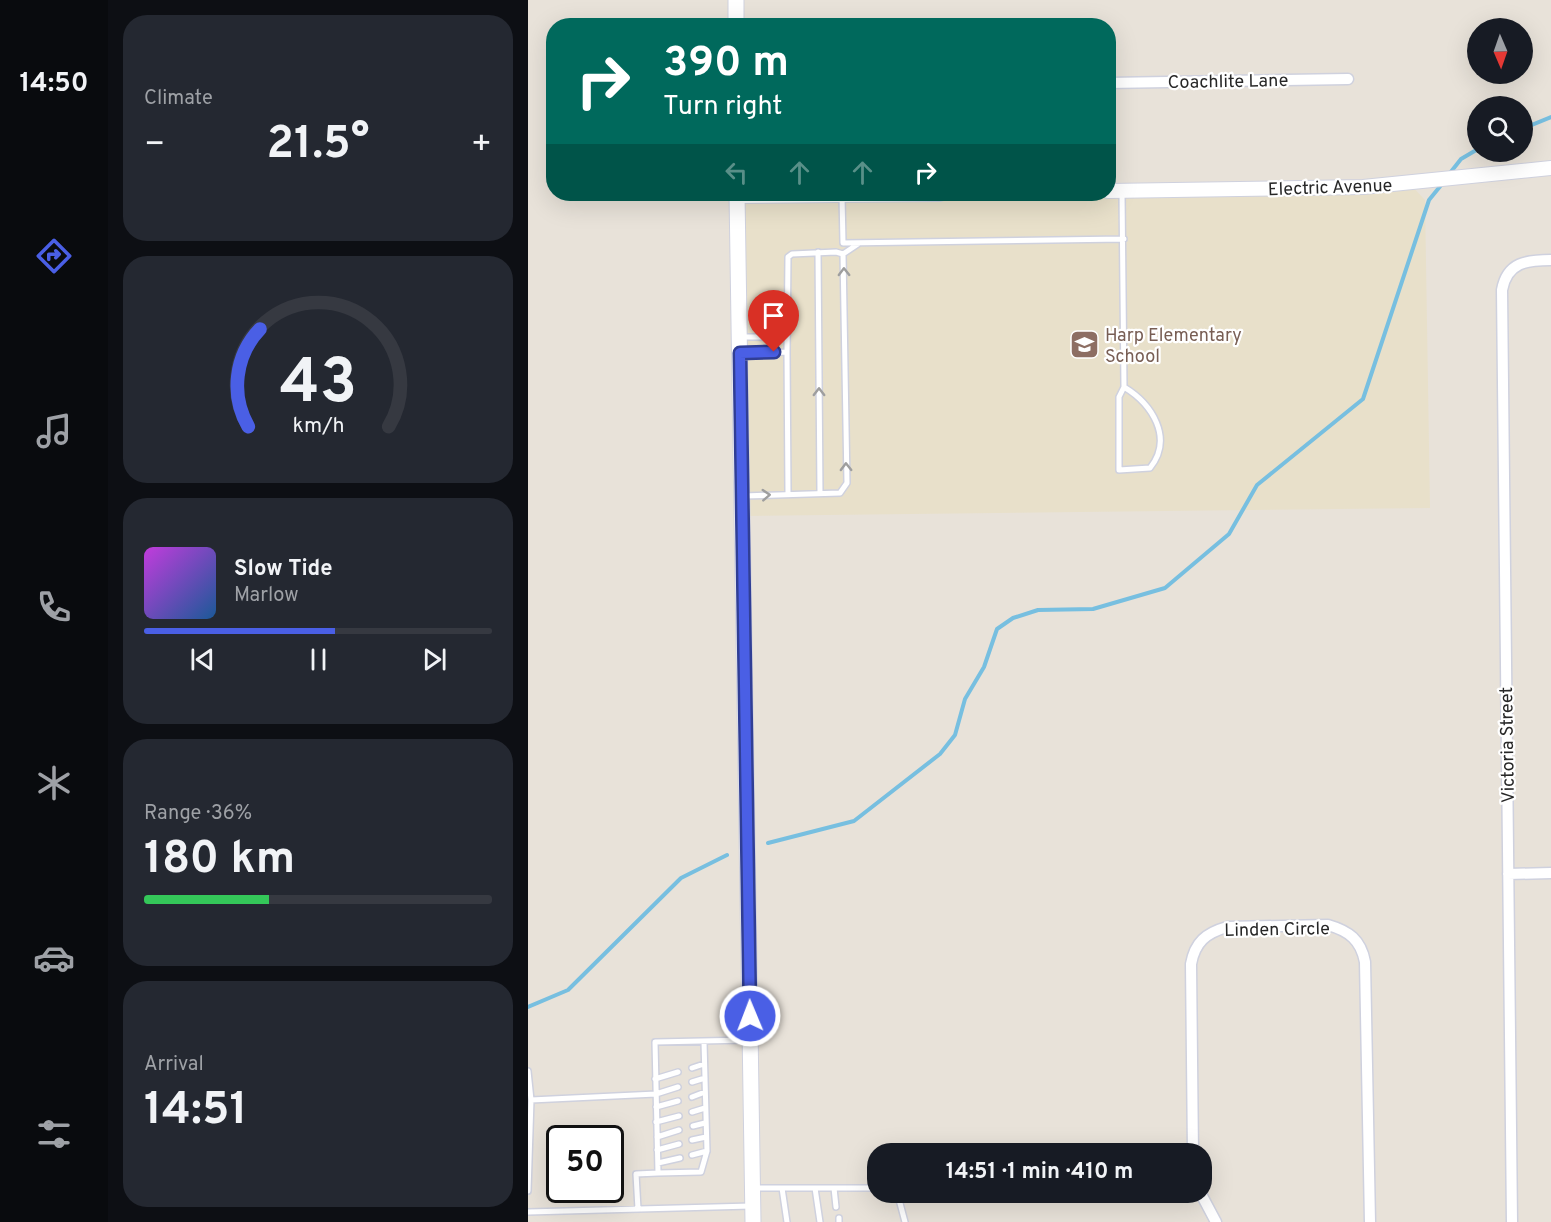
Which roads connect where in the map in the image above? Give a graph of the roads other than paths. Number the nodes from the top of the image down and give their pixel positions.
1 (735, 0) edge
2 (735, 18) edge
3 (1348, 79) dead end
4 (1116, 83) edge
5 (1551, 168) edge
6 (1116, 191) edge
7 (1116, 196) edge
8 (737, 201) edge
9 (842, 201) edge
10 (1124, 239) junction
11 (859, 243) junction
12 (818, 252) junction
13 (843, 254) junction
14 (1551, 260) edge
15 (740, 337) junction
16 (787, 337) junction
17 (788, 352) junction
18 (740, 353) junction
19 (1124, 387) junction
20 (820, 493) junction
21 (788, 494) junction
22 (743, 496) junction
23 (1551, 873) edge
24 (1508, 874) junction
25 (750, 1040) junction
26 (704, 1042) junction
27 (704, 1064) junction
28 (692, 1068) dead end
29 (528, 1071) edge
30 (678, 1072) dead end
31 (705, 1078) junction
32 (655, 1079) junction
33 (692, 1082) dead end
34 (678, 1087) dead end
35 (705, 1092) junction
36 (656, 1094) junction
37 (692, 1096) dead end
38 (531, 1100) junction
39 (678, 1101) dead end
40 (656, 1107) junction
41 (705, 1108) junction
42 (692, 1112) dead end
43 (679, 1116) dead end
44 (656, 1122) junction
45 (705, 1123) junction
46 (693, 1126) dead end
47 (679, 1130) dead end
48 (657, 1137) junction
49 (706, 1137) junction
50 (692, 1140) dead end
51 (1193, 1143) edge
52 (679, 1144) dead end
53 (657, 1150) junction
54 (707, 1151) junction
55 (692, 1155) dead end
56 (680, 1158) dead end
57 (658, 1163) junction
58 (658, 1173) junction
59 (752, 1188) junction
60 (782, 1188) junction
61 (815, 1188) junction
62 (834, 1188) junction
63 (867, 1188) edge
64 (528, 1191) edge
65 (900, 1203) edge
66 (1206, 1203) edge
67 (753, 1206) junction
68 (836, 1207) dead end
69 (638, 1209) junction
70 (528, 1212) edge
71 (753, 1222) edge
72 (787, 1222) edge
73 (820, 1222) edge
74 (905, 1222) edge
75 (1216, 1222) edge
76 (1370, 1222) edge
77 (1512, 1222) edge

1 - 2 main road
3 - 4 street, Coachlite Lane
5 - 6 street, Electric Avenue
7 - 10 lane
8 - 15 main road
9 - 11 lane
10 - 11 lane
10 - 19 lane
11 - 13 lane
12 - 13 lane
12 - 16 lane
20 -> 12 lane
20 -> 13 lane
14 - 24 street, Victoria Street
15 - 16 lane
15 - 18 main road
16 - 17 lane
17 - 18 lane
17 - 21 lane
18 - 22 main road
19 - 19 lane
20 - 21 lane
22 -> 21 lane
22 - 25 main road
23 - 24 street
24 - 77 street, Victoria Street
25 - 26 lane
25 - 59 main road
26 - 27 lane
26 - 32 lane
27 - 28 lane
27 - 31 lane
29 - 38 lane
30 - 32 lane
31 - 33 lane
31 - 35 lane
32 - 36 lane
34 - 36 lane
35 - 37 lane
35 - 41 lane
36 - 38 lane
36 - 40 lane
38 - 64 lane
39 - 40 lane
40 - 44 lane
41 - 42 lane
41 - 45 lane
43 - 44 lane
44 - 48 lane
45 - 46 lane
45 - 49 lane
47 - 48 lane
48 - 53 lane
49 - 50 lane
49 - 54 lane
51 - 76 street, Linden Circle
52 - 53 lane
53 - 57 lane
54 - 55 lane
54 - 58 lane
56 - 57 lane
57 - 58 lane
58 - 69 lane
59 - 60 lane
59 - 67 main road
60 - 61 lane
60 - 72 lane
61 - 62 lane
61 - 73 lane
62 - 63 lane
62 - 68 lane
65 - 74 lane
66 - 75 street
67 - 69 lane
67 - 71 main road
69 - 70 lane

